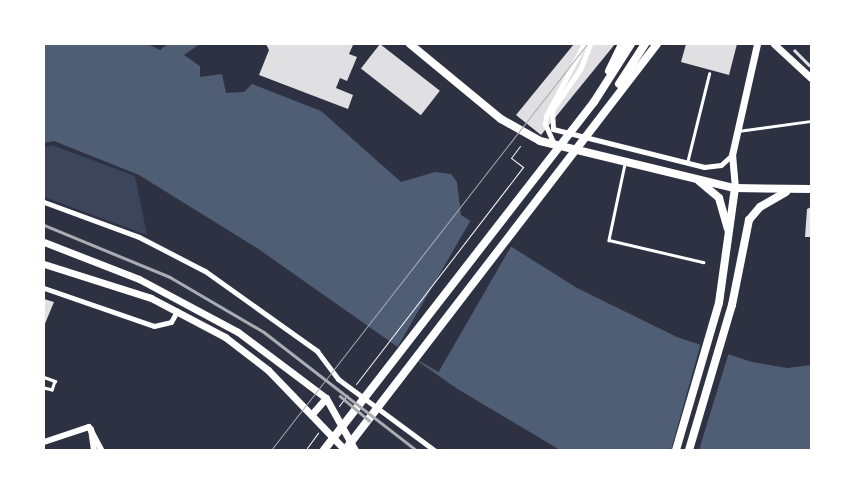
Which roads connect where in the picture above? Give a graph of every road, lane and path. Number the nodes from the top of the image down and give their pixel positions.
1 (410, 44) edge
2 (584, 44) edge
3 (590, 44) edge
4 (622, 44) edge
5 (631, 44) edge
6 (645, 44) edge
7 (658, 44) edge
8 (763, 44) edge
9 (774, 44) edge
10 (756, 46) edge
11 (709, 74) dead end
12 (811, 78) edge
13 (594, 102) junction
14 (602, 112) junction
15 (811, 121) edge
16 (736, 131) junction
17 (554, 144) junction
18 (520, 146) dead end
19 (732, 156) junction
20 (625, 164) junction
21 (686, 165) junction
22 (693, 177) junction
23 (734, 188) junction
24 (811, 189) edge
25 (788, 191) junction
26 (44, 202) edge
27 (729, 241) junction
28 (44, 242) edge
29 (702, 262) dead end
30 (44, 264) edge
31 (59, 268) junction
32 (44, 270) edge
33 (44, 288) edge
34 (177, 311) junction
35 (44, 377) edge
36 (44, 388) edge
37 (326, 398) junction
38 (335, 411) dead end
39 (312, 414) junction
40 (323, 427) dead end
41 (91, 428) junction
42 (44, 442) edge
43 (307, 448) dead end
44 (94, 450) edge
45 (101, 450) edge
46 (324, 450) edge
47 (345, 450) edge
48 (355, 450) edge
49 (434, 450) edge
50 (676, 450) edge
51 (689, 450) edge

1 - 17 highway
2 - 17 street
3 - 21 street
4 - 13 highway
5 - 13 highway
6 - 14 highway
7 - 14 highway
8 - 10 main road
9 - 12 main road
10 - 16 main road
11 - 21 lane
13 - 46 highway
14 - 47 highway
15 - 16 lane
16 - 19 main road
17 - 20 highway
18 - 38 path
19 - 21 street
19 - 23 main road
20 - 22 highway
20 - 29 lane
22 - 23 highway
22 - 27 highway
23 - 25 highway
23 - 27 highway
24 - 25 highway
25 - 51 highway
26 - 49 street
27 - 50 highway
28 - 37 main road
30 - 31 main road
31 - 32 main road
31 - 34 main road
33 - 34 street
34 - 39 main road
35 - 36 lane
37 - 39 main road
37 - 48 main road
39 - 47 main road
40 - 43 path
41 - 42 street
41 - 44 street
41 - 45 street

